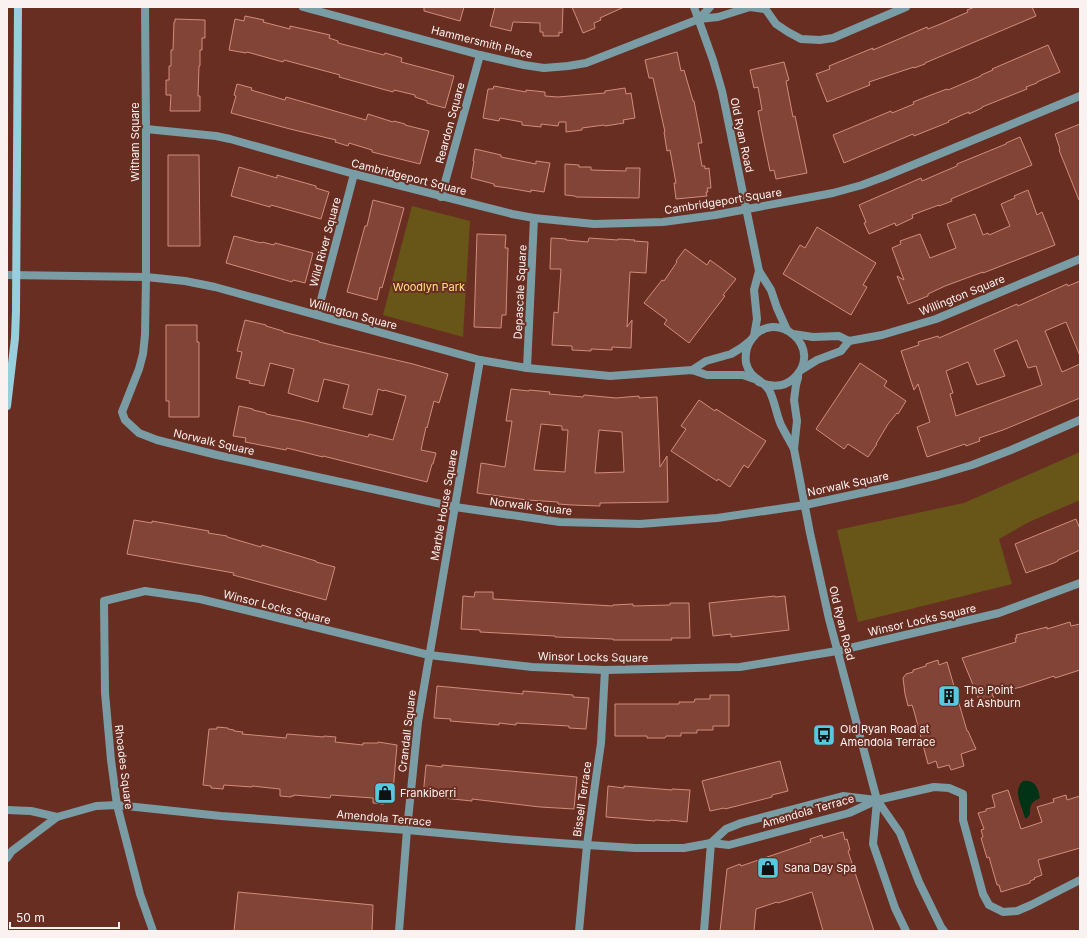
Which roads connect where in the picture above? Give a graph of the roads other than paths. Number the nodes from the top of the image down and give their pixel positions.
1 (18, 7) edge
2 (145, 7) edge
3 (303, 7) edge
4 (694, 7) edge
5 (710, 7) edge
6 (906, 7) edge
7 (765, 8) edge
8 (699, 19) junction
9 (480, 55) junction
10 (1080, 96) edge
11 (146, 129) junction
12 (354, 174) junction
13 (441, 197) junction
14 (746, 210) junction
15 (534, 218) junction
16 (1080, 259) edge
17 (759, 271) junction
18 (7, 275) edge
19 (17, 275) junction
20 (146, 277) junction
21 (317, 315) junction
22 (790, 332) junction
23 (752, 338) junction
24 (849, 341) junction
25 (480, 360) junction
26 (527, 368) junction
27 (692, 370) junction
28 (800, 372) junction
29 (758, 381) junction
30 (7, 406) edge
31 (1080, 420) edge
32 (794, 449) junction
33 (805, 504) junction
34 (455, 507) junction
35 (1080, 583) edge
36 (104, 601) joint
37 (837, 651) junction
38 (429, 655) junction
39 (605, 670) junction
40 (877, 800) junction
41 (117, 805) junction
42 (7, 810) edge
43 (57, 817) junction
44 (407, 830) junction
45 (711, 843) junction
46 (587, 845) junction
47 (7, 858) edge
48 (1080, 880) edge
49 (153, 931) edge
50 (398, 931) edge
51 (579, 931) edge
52 (704, 931) edge
53 (906, 931) edge
54 (944, 931) edge

1 - 19 main road
2 - 11 street, Witham Square
3 - 9 street, Hammersmith Place
4 - 8 street, Old Ryan Road
5 - 8 street, Hammersmith Place
6 - 7 street
7 - 8 street, Hammersmith Place
8 - 9 street, Hammersmith Place
8 - 14 street, Old Ryan Road
9 - 13 street, Reardon Square
10 - 14 street, Cambridgeport Square
11 - 12 street, Cambridgeport Square
11 - 20 street, Witham Square
12 - 13 street, Cambridgeport Square
12 - 21 street, Wild River Square
13 - 15 street, Cambridgeport Square
14 - 15 street, Cambridgeport Square
14 - 17 street, Old Ryan Road
15 - 26 street, Depascale Square
16 - 24 street, Willington Square
17 - 22 street, Old Ryan Road
17 - 23 street, Old Ryan Road
18 - 19 street, Willington Square
19 - 20 street, Willington Square
19 - 30 main road
20 - 21 street, Willington Square
20 - 34 street, Norwalk Square
21 - 25 street, Willington Square
22 - 23 street
22 - 24 street, Willington Square
22 - 28 street, Old Ryan Road
23 - 27 street, Willington Square
23 - 29 street, Old Ryan Road
24 - 28 street, Willington Square
25 - 26 street, Willington Square
25 - 34 street, Marble House Square
26 - 27 street, Willington Square
27 - 29 street, Willington Square
28 - 29 street
28 - 32 street, Old Ryan Road
29 - 32 street, Old Ryan Road
31 - 33 street, Norwalk Square
32 - 33 street, Old Ryan Road
33 - 34 street, Norwalk Square
33 - 37 street, Old Ryan Road
34 - 38 street, Marble House Square
35 - 37 street, Winsor Locks Square
36 - 38 street, Winsor Locks Square
36 - 41 street, Rhoades Square
37 - 39 street, Winsor Locks Square
37 - 40 street, Old Ryan Road
38 - 39 street, Winsor Locks Square
38 - 44 street, Crandall Square
39 - 46 street, Bissell Terrace
40 - 45 street, Amendola Terrace
40 - 45 street, Amendola Terrace
40 - 48 street
40 - 53 street, Old Ryan Road
40 - 54 street, Old Ryan Road
41 - 43 street, Amendola Terrace
41 - 44 street, Amendola Terrace
41 - 49 street, Rhoades Square
42 - 43 street, Amendola Terrace
43 - 47 street, Amendola Terrace
44 - 46 street, Amendola Terrace
44 - 50 street, Crandall Square
45 - 46 street, Amendola Terrace
45 - 52 street
46 - 51 street, Bissell Terrace

